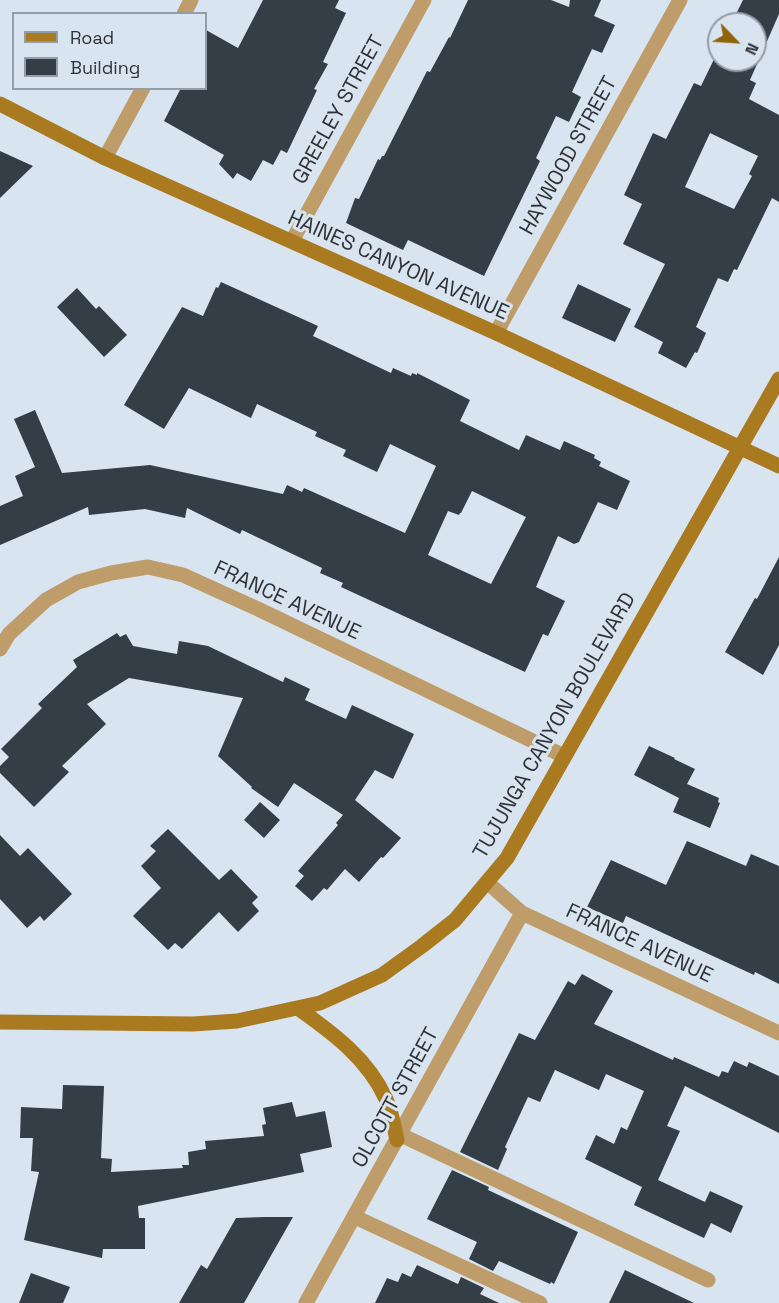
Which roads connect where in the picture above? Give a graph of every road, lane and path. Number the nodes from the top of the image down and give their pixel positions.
1 (424, 0) edge
2 (680, 0) edge
3 (142, 90) edge
4 (0, 104) edge
5 (105, 158) junction
6 (292, 241) junction
7 (496, 333) junction
8 (779, 379) edge
9 (742, 447) junction
10 (779, 465) edge
11 (0, 649) edge
12 (564, 756) junction
13 (487, 882) junction
14 (522, 913) junction
15 (299, 1009) junction
16 (0, 1022) edge
17 (779, 1033) edge
18 (399, 1138) junction
19 (355, 1216) junction
20 (708, 1280) dead end
21 (306, 1303) edge
22 (540, 1303) edge

1 - 6 street, GREELEY STREET
2 - 7 street, HAYWOOD STREET
3 - 5 street
4 - 5 main road, HAINES CANYON AVENUE
5 - 6 main road, HAINES CANYON AVENUE
6 - 7 main road, HAINES CANYON AVENUE
7 - 9 main road, HAINES CANYON AVENUE
8 - 9 main road, TUJUNGA CANYON BOULEVARD
9 - 10 main road, HAINES CANYON AVENUE
9 - 12 main road, TUJUNGA CANYON BOULEVARD
11 - 12 street, FRANCE AVENUE
12 - 13 main road, TUJUNGA CANYON BOULEVARD
13 - 14 street, FRANCE AVENUE
13 - 15 main road, TUJUNGA CANYON BOULEVARD
14 - 17 street, FRANCE AVENUE
14 - 18 street, OLCOTT STREET
15 - 16 main road, TUJUNGA CANYON BOULEVARD
15 - 18 main road
18 - 19 street, OLCOTT STREET
18 - 20 street
19 - 21 street, OLCOTT STREET
19 - 22 street

